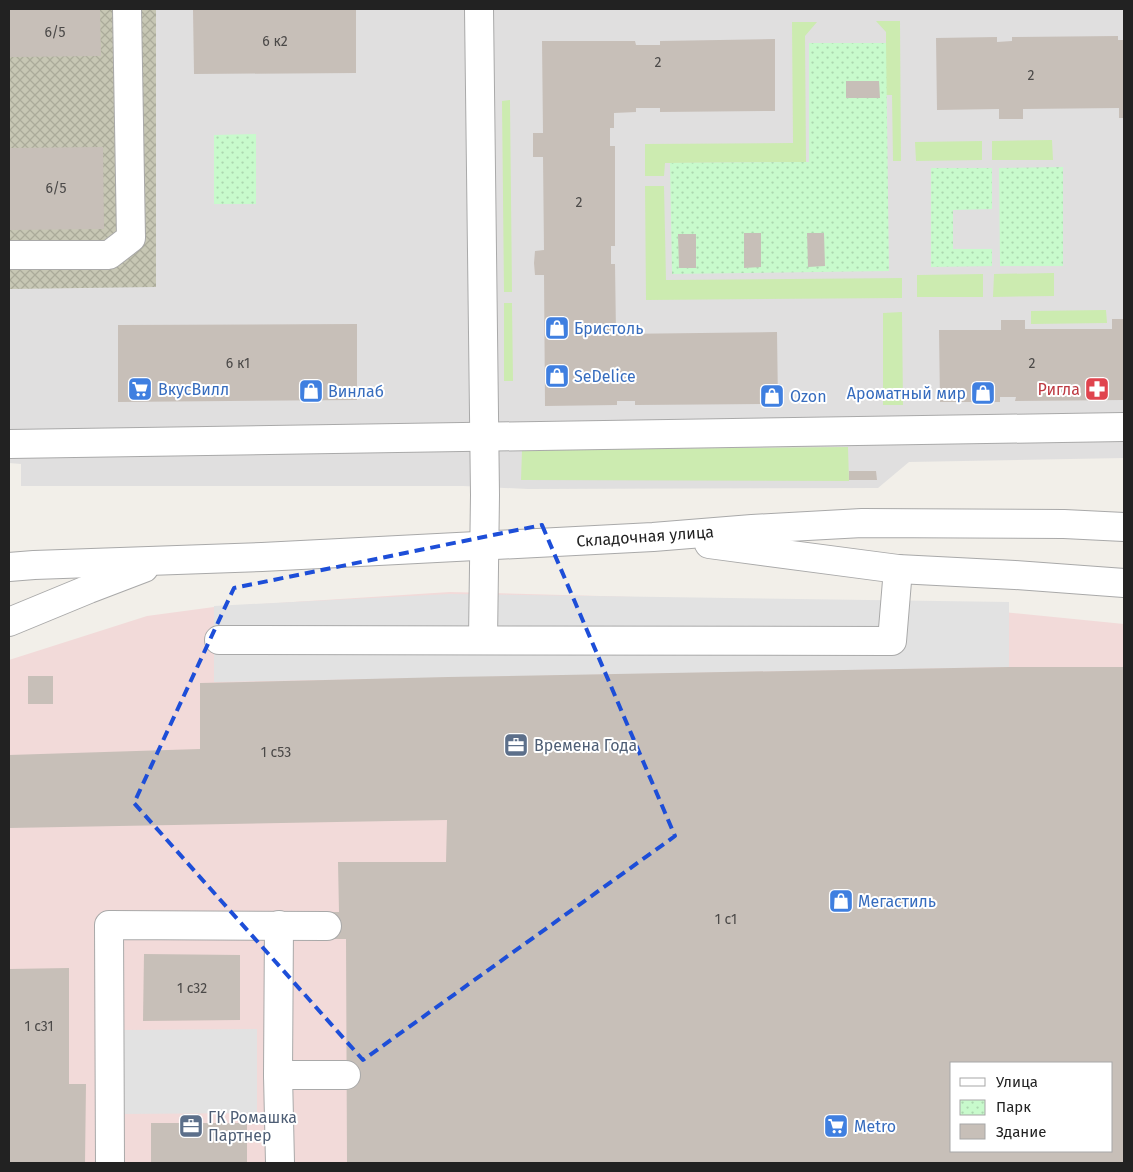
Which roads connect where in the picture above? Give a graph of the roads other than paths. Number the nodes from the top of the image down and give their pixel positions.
1 (127, 9) edge
2 (479, 9) edge
3 (9, 255) edge
4 (1124, 427) edge
5 (484, 437) junction
6 (9, 444) edge
7 (1124, 527) edge
8 (653, 537) junction
9 (485, 545) junction
10 (165, 560) junction
11 (9, 567) edge
12 (898, 569) junction
13 (1124, 583) edge
14 (9, 622) edge
15 (219, 640) dead end
16 (483, 640) junction
17 (279, 925) junction
18 (327, 926) dead end
19 (278, 1075) junction
20 (346, 1075) dead end
21 (110, 1163) edge
22 (280, 1163) edge

1 - 3 street
2 - 5 street
4 - 5 street
5 - 6 street
5 - 9 street
7 - 8 street, Складочная улица
8 - 9 street, Складочная улица
8 - 12 street
9 - 10 street, Складочная улица
9 - 16 street
10 - 11 street, Складочная улица
10 - 14 street, Складочная улица
12 - 13 street
12 - 16 street
15 - 16 street
17 - 18 street
17 - 19 street
17 - 21 street
19 - 20 street
19 - 22 street

